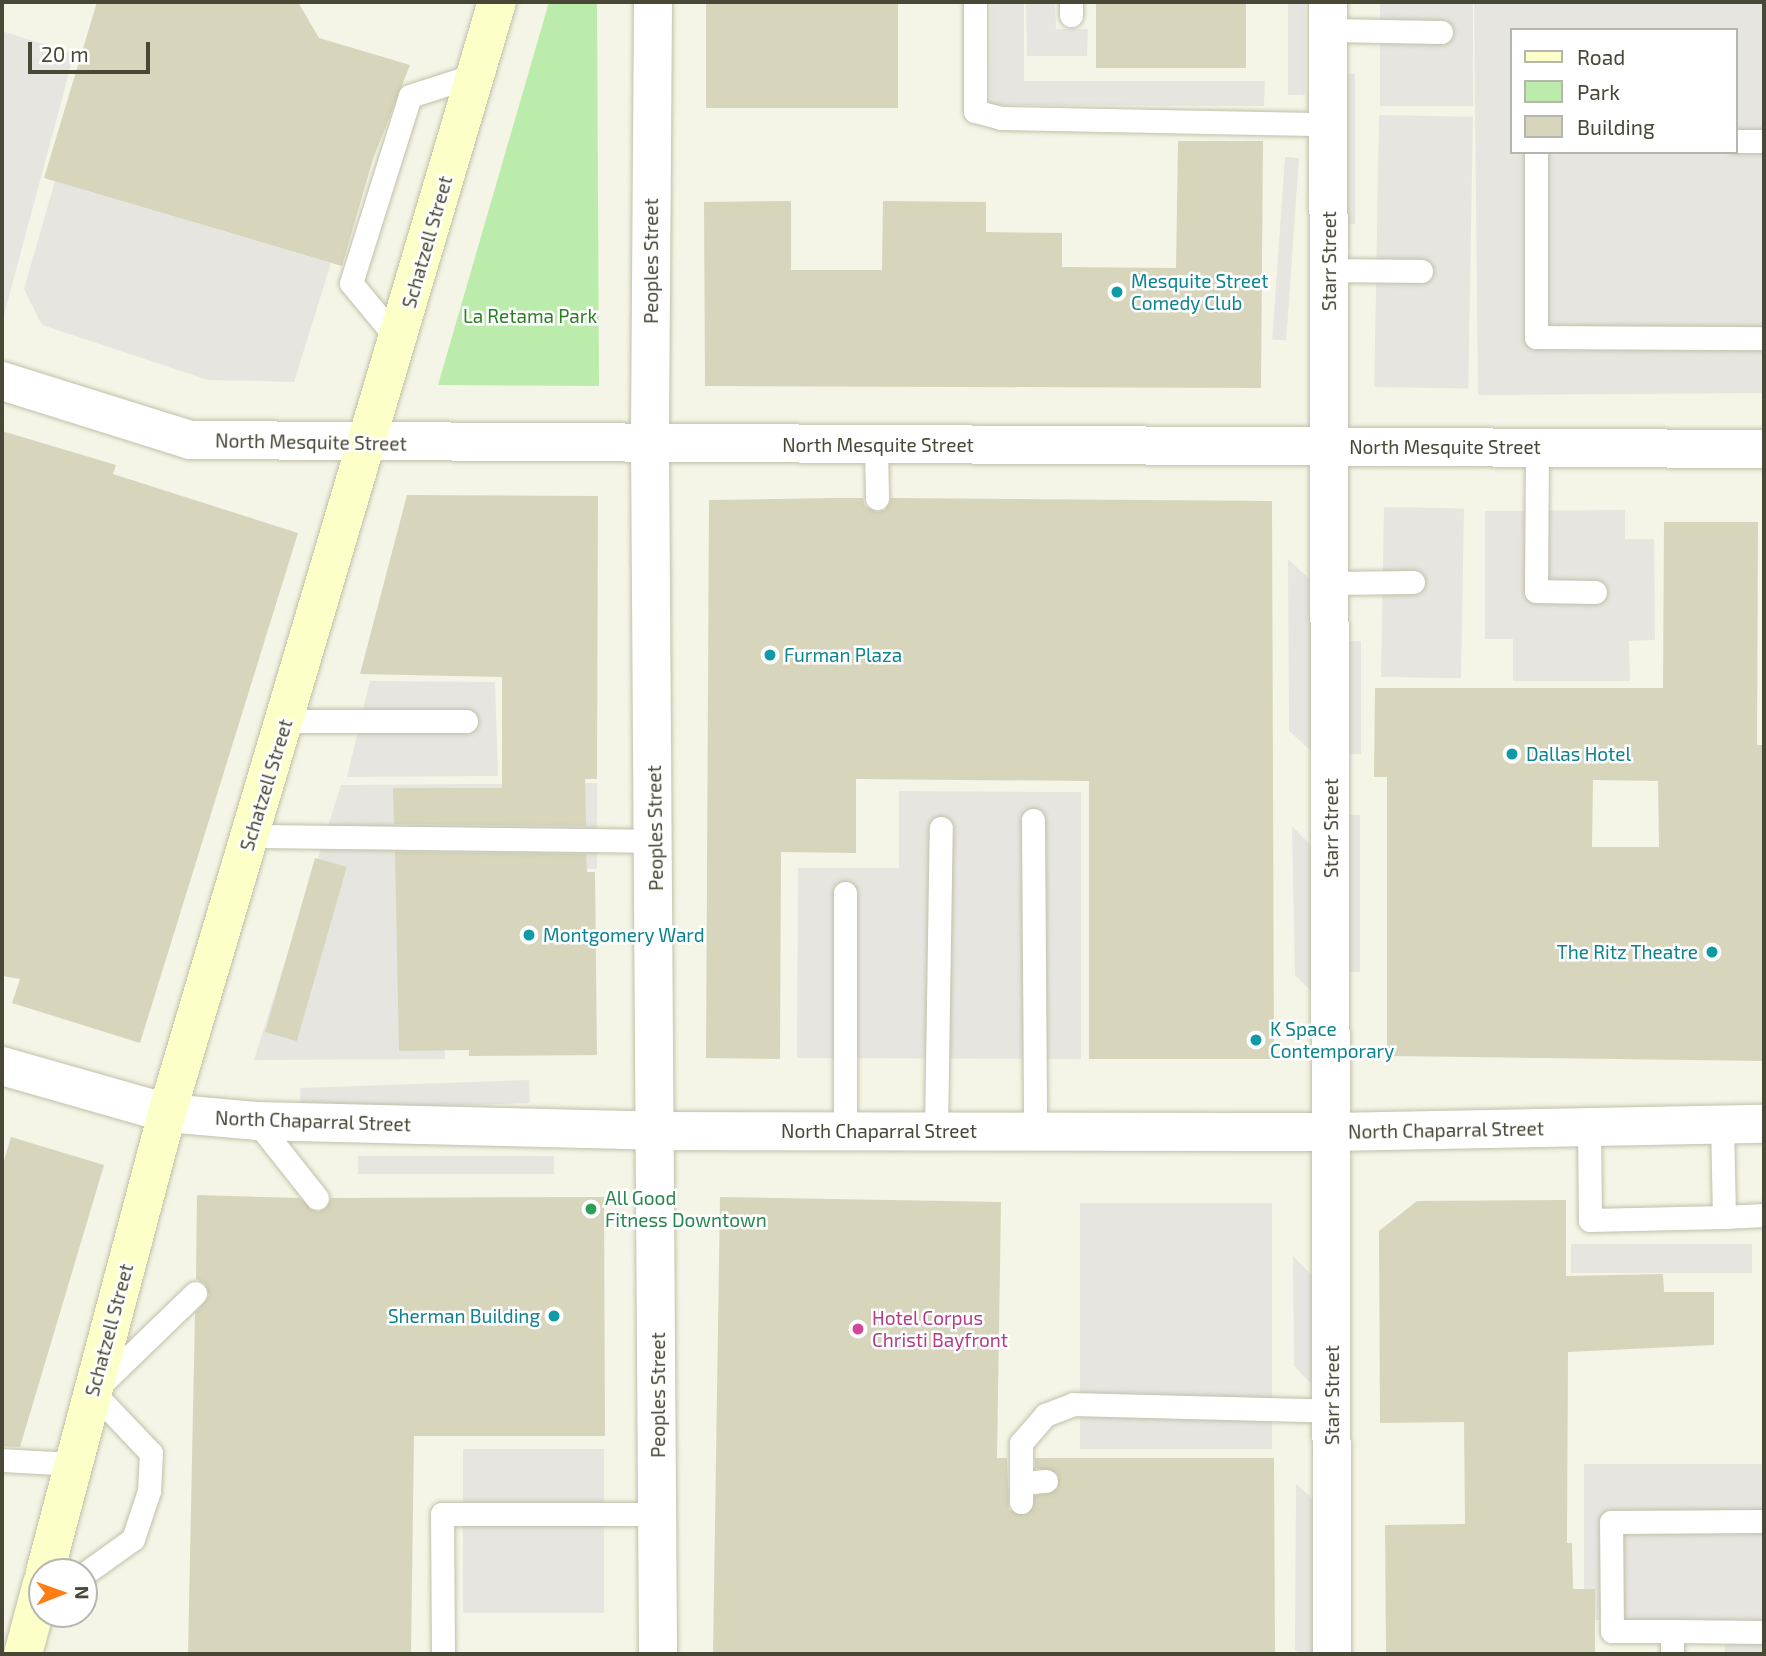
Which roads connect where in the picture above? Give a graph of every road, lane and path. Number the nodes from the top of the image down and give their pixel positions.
1 (496, 2) edge
2 (653, 2) edge
3 (975, 2) edge
4 (1328, 16) edge
5 (1441, 32) dead end
6 (475, 75) junction
7 (1328, 124) junction
8 (1738, 141) edge
9 (1764, 141) edge
10 (1536, 154) edge
11 (1329, 270) junction
12 (1421, 271) dead end
13 (1764, 338) edge
14 (399, 341) junction
15 (2, 381) edge
16 (369, 443) junction
17 (650, 444) junction
18 (876, 445) junction
19 (1330, 447) junction
20 (1537, 448) junction
21 (1764, 449) edge
22 (877, 498) dead end
23 (1413, 582) dead end
24 (1330, 583) junction
25 (1595, 592) dead end
26 (466, 720) dead end
27 (285, 721) junction
28 (1033, 820) dead end
29 (941, 828) dead end
30 (250, 836) junction
31 (655, 841) junction
32 (845, 893) dead end
33 (2, 1066) edge
34 (167, 1113) junction
35 (256, 1121) junction
36 (1764, 1124) edge
37 (1722, 1125) junction
38 (1589, 1127) junction
39 (658, 1131) junction
40 (845, 1131) junction
41 (936, 1131) junction
42 (1034, 1131) junction
43 (1332, 1132) junction
44 (317, 1198) dead end
45 (1764, 1215) edge
46 (1724, 1217) junction
47 (195, 1293) dead end
48 (93, 1392) junction
49 (1332, 1411) junction
50 (2, 1460) edge
51 (74, 1464) junction
52 (1046, 1481) dead end
53 (657, 1514) junction
54 (1764, 1521) edge
55 (49, 1558) edge
56 (98, 1564) edge
57 (31, 1628) edge
58 (1672, 1631) junction
59 (1764, 1632) edge
60 (23, 1654) edge
61 (443, 1654) edge
62 (658, 1654) edge
63 (1332, 1654) edge
64 (1672, 1654) edge

1 - 6 main road, Schatzell Street
2 - 17 street, Peoples Street
3 - 7 lane
4 - 5 lane
4 - 7 street, Starr Street
6 - 14 main road, Schatzell Street
6 - 14 lane
7 - 11 street, Starr Street
8 - 9 lane
10 - 13 lane
11 - 12 lane
11 - 19 street, Starr Street
14 - 16 main road, Schatzell Street
15 - 16 street, North Mesquite Street
16 - 17 street, North Mesquite Street
16 - 27 main road, Schatzell Street
17 - 18 street, North Mesquite Street
17 - 31 street, Peoples Street
18 - 19 street, North Mesquite Street
18 - 22 lane
19 - 20 street, North Mesquite Street
19 - 24 street, Starr Street
20 - 21 street, North Mesquite Street
20 - 25 lane
23 - 24 lane
24 - 43 street, Starr Street
26 - 27 lane
27 - 30 main road, Schatzell Street
28 - 42 lane
29 - 41 lane
30 - 31 lane
30 - 34 main road, Schatzell Street
31 - 39 street, Peoples Street
32 - 40 lane
33 - 34 street, North Chaparral Street
34 - 35 street, North Chaparral Street
34 - 48 main road, Schatzell Street
35 - 39 street, North Chaparral Street
35 - 44 lane
36 - 37 street, North Chaparral Street
37 - 38 street, North Chaparral Street
37 - 46 lane
38 - 43 street, North Chaparral Street
38 - 46 lane
39 - 40 street, North Chaparral Street
39 - 53 street, Peoples Street
40 - 41 street, North Chaparral Street
41 - 42 street, North Chaparral Street
42 - 43 street, North Chaparral Street
43 - 49 street, Starr Street
45 - 46 lane
47 - 48 lane
48 - 51 main road, Schatzell Street
48 - 56 lane
49 - 52 lane
49 - 63 street, Starr Street
50 - 51 lane
51 - 55 main road, Schatzell Street
53 - 61 lane
53 - 62 street, Peoples Street
54 - 58 lane
57 - 60 main road
58 - 59 lane
58 - 64 lane

